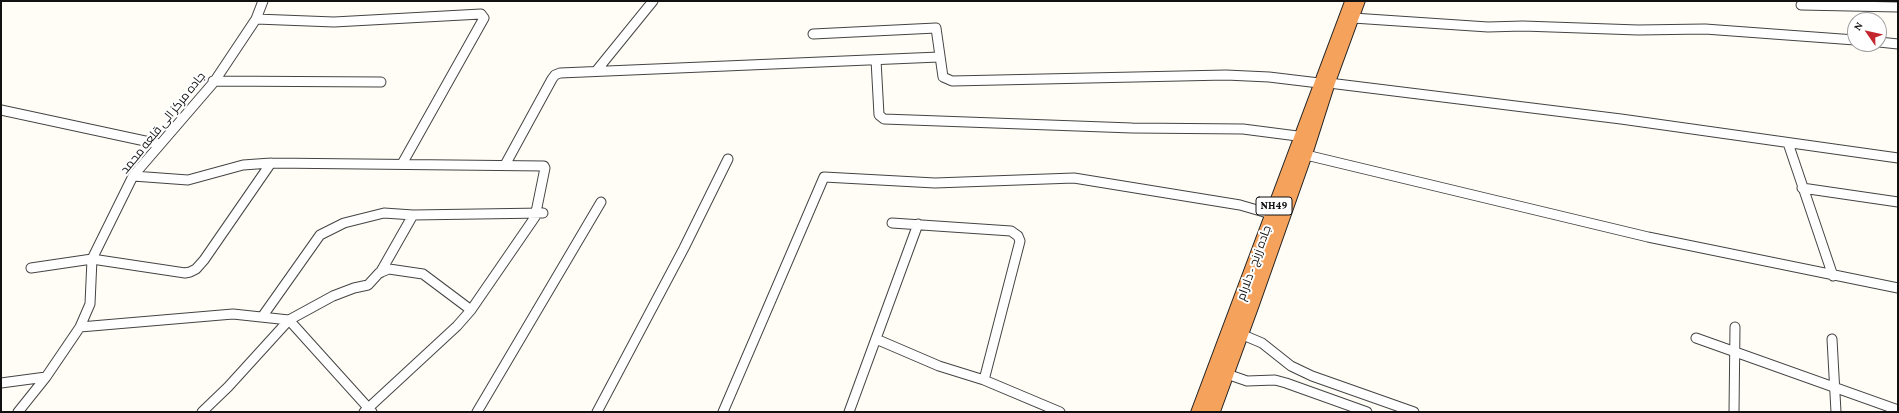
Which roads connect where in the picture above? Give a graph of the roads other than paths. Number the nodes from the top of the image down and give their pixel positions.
1 (263, 1) edge
2 (653, 1) edge
3 (1350, 1) edge
4 (1360, 1) edge
5 (1802, 5) dead end
6 (1898, 7) edge
7 (1354, 18) junction
8 (256, 19) junction
9 (813, 34) dead end
10 (1847, 39) edge
11 (1887, 43) edge
12 (1898, 44) edge
13 (939, 57) junction
14 (876, 60) junction
15 (597, 70) junction
16 (213, 81) junction
17 (381, 82) dead end
18 (1324, 83) junction
19 (1, 110) edge
20 (1306, 137) junction
21 (1788, 143) junction
22 (159, 144) junction
23 (1306, 155) junction
24 (1898, 158) edge
25 (728, 159) dead end
26 (271, 163) junction
27 (402, 164) junction
28 (505, 165) junction
29 (133, 176) junction
30 (1802, 188) junction
31 (601, 202) dead end
32 (1898, 202) edge
33 (539, 212) junction
34 (1271, 214) junction
35 (413, 215) junction
36 (892, 223) dead end
37 (918, 224) junction
38 (92, 259) junction
39 (31, 268) dead end
40 (379, 274) junction
41 (1833, 276) junction
42 (1898, 288) edge
43 (471, 310) junction
44 (262, 318) junction
45 (289, 320) junction
46 (80, 327) junction
47 (1735, 327) dead end
48 (1236, 332) junction
49 (1696, 338) dead end
50 (876, 339) junction
51 (1832, 339) dead end
52 (1735, 352) junction
53 (1220, 372) junction
54 (46, 377) junction
55 (984, 380) junction
56 (1, 383) edge
57 (1835, 387) junction
58 (1898, 410) edge
59 (368, 411) edge
60 (18, 412) edge
61 (202, 412) edge
62 (477, 412) edge
63 (597, 412) edge
64 (723, 412) edge
65 (849, 412) edge
66 (1060, 412) edge
67 (1199, 412) edge
68 (1212, 412) edge
69 (1367, 412) edge
70 (1414, 412) edge
71 (1734, 412) edge
72 (1836, 412) edge

1 - 8 street, جاده مرکز الی قلعه محمد
2 - 15 street
3 - 18 highway, جاده زرنج - دلارام / NH49
4 - 7 highway, جاده زرنج - دلارام / NH49
5 - 6 street
7 - 10 street
7 - 18 highway, جاده زرنج - دلارام / NH49
8 - 16 street, جاده مرکز الی قلعه محمد
8 - 27 street
9 - 13 street
11 - 12 street
13 - 14 street
13 - 18 street
14 - 15 street
14 - 20 street
15 - 28 street
16 - 17 street
16 - 22 street, جاده مرکز الی قلعه محمد
18 - 20 highway, جاده زرنج - دلارام / NH49
18 - 21 street
19 - 22 street
20 - 23 highway, جاده زرنج - دلارام / NH49
20 - 34 highway, جاده زرنج - دلارام / NH49
21 - 24 street
21 - 30 street
22 - 29 street, جاده مرکز الی قلعه محمد
23 - 41 street
23 - 48 highway, جاده زرنج - دلارام / NH49
25 - 63 street
26 - 27 street
26 - 29 street
26 - 38 street
27 - 28 street
28 - 33 street
29 - 38 street, جاده مرکز الی قلعه محمد
30 - 32 street
30 - 41 street
31 - 62 street
33 - 35 street
33 - 43 street
34 - 48 highway, جاده زرنج - دلارام / NH49
34 - 64 street
35 - 40 street
35 - 44 street
36 - 37 street
37 - 50 street
37 - 55 street
38 - 39 street
38 - 46 street, جاده مرکز الی قلعه محمد
40 - 43 street
40 - 45 street
41 - 42 street
43 - 59 street
44 - 45 street
44 - 46 street
45 - 59 street
45 - 61 street
46 - 54 street, جاده مرکز الی قلعه محمد
47 - 52 street
48 - 53 highway, جاده زرنج - دلارام / NH49
48 - 70 street
49 - 52 street
50 - 55 street
50 - 65 street
51 - 57 street
52 - 57 street
52 - 71 street
53 - 67 highway, جاده زرنج - دلارام / NH49
53 - 68 highway, جاده زرنج - دلارام / NH49
53 - 69 street
54 - 56 street
54 - 60 street, جاده مرکز الی قلعه محمد
55 - 66 street
57 - 58 street
57 - 72 street

